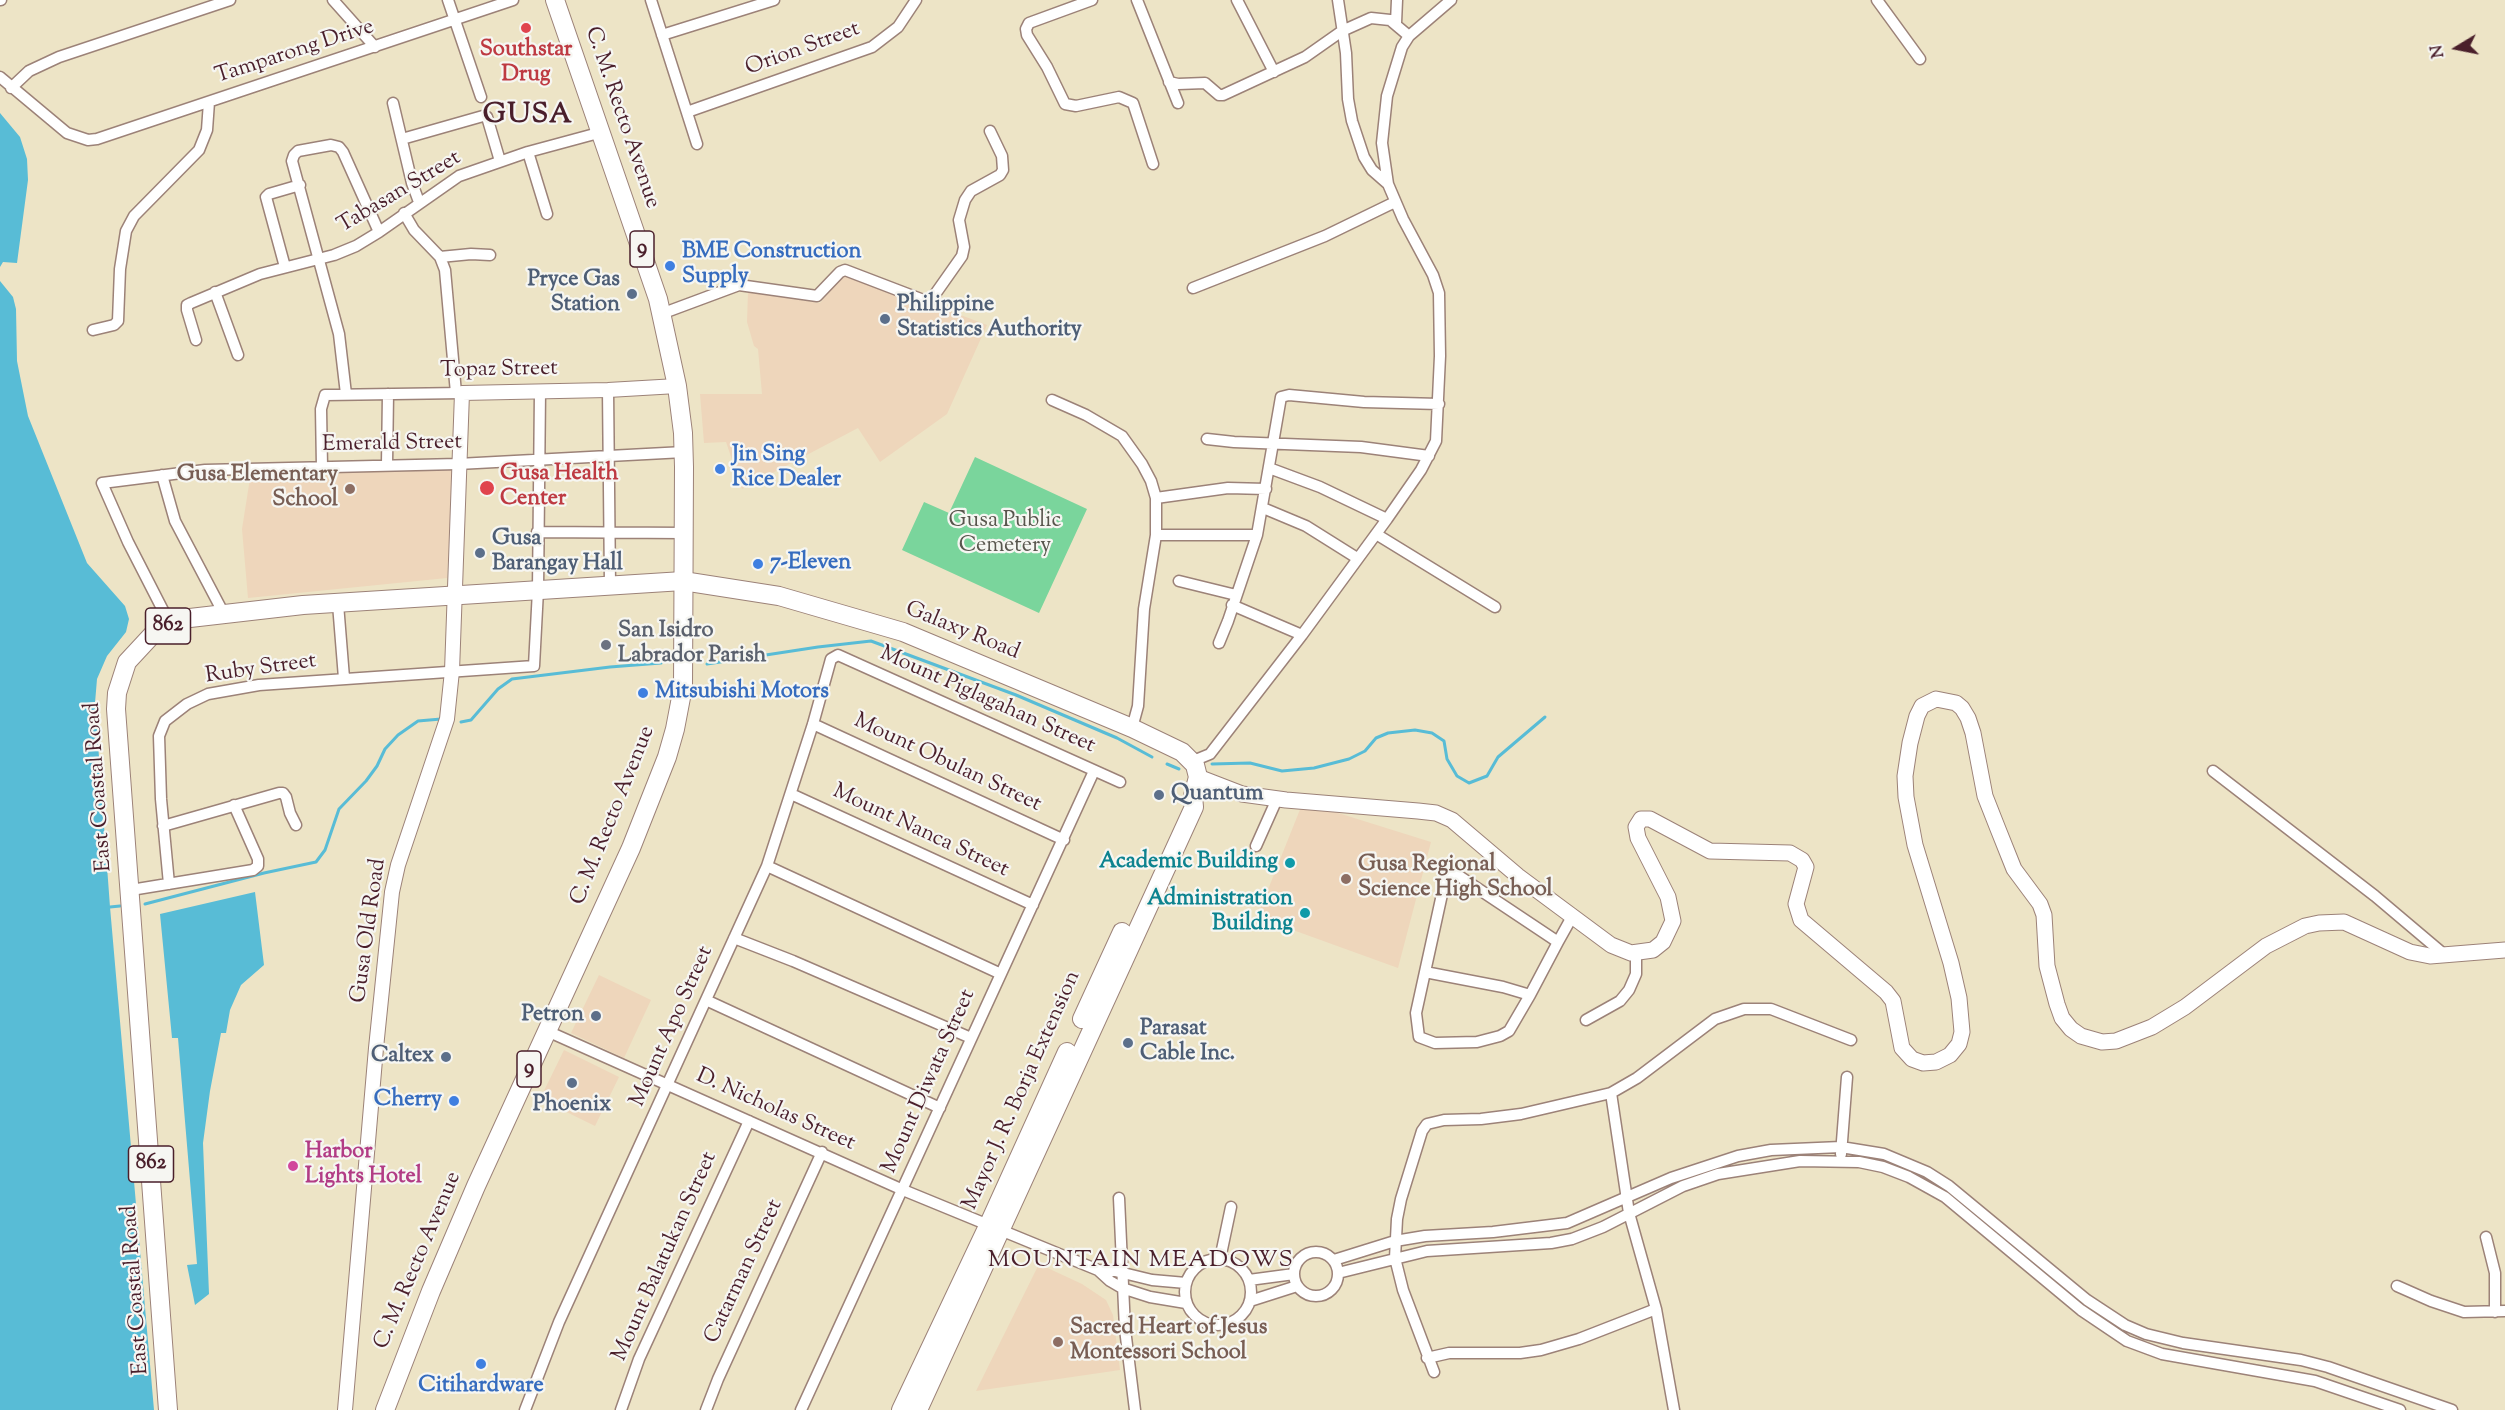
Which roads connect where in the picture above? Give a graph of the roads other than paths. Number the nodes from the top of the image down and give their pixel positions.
1 (230, 0) edge
2 (333, 0) edge
3 (448, 0) edge
4 (513, 0) edge
5 (555, 0) edge
6 (651, 0) edge
7 (774, 0) edge
8 (916, 0) edge
9 (1092, 0) edge
10 (1137, 0) edge
11 (1237, 0) edge
12 (1338, 0) edge
13 (1397, 0) edge
14 (1451, 0) edge
15 (1877, 0) edge
16 (455, 19) junction
17 (1396, 23) junction
18 (1342, 31) junction
19 (662, 35) junction
20 (1409, 36) junction
21 (375, 47) junction
22 (1920, 59) dead end
23 (1274, 72) junction
24 (0, 77) edge
25 (1168, 82) junction
26 (11, 88) junction
27 (481, 97) dead end
28 (209, 102) junction
29 (393, 103) dead end
30 (1178, 103) dead end
31 (687, 112) junction
32 (990, 131) dead end
33 (602, 132) junction
34 (402, 139) junction
35 (697, 144) dead end
36 (528, 152) junction
37 (500, 161) junction
38 (1153, 164) dead end
39 (300, 184) junction
40 (1388, 184) junction
41 (420, 202) junction
42 (1395, 202) junction
43 (404, 213) junction
44 (547, 214) dead end
45 (379, 232) junction
46 (490, 255) dead end
47 (440, 257) junction
48 (320, 259) junction
49 (285, 267) junction
50 (1193, 288) dead end
51 (215, 292) junction
52 (661, 314) junction
53 (93, 330) dead end
54 (196, 340) dead end
55 (238, 355) dead end
56 (677, 386) junction
57 (609, 390) junction
58 (540, 392) junction
59 (459, 393) junction
60 (346, 394) junction
61 (388, 394) junction
62 (1052, 400) dead end
63 (1439, 404) junction
64 (1207, 439) dead end
65 (1273, 443) junction
66 (684, 452) junction
67 (609, 456) junction
68 (1429, 456) junction
69 (539, 459) junction
70 (387, 464) junction
71 (458, 464) junction
72 (322, 467) junction
73 (1269, 468) junction
74 (162, 475) junction
75 (1266, 489) junction
76 (1156, 498) junction
77 (1263, 508) junction
78 (1388, 519) junction
79 (610, 531) junction
80 (537, 532) junction
81 (684, 533) junction
82 (1376, 534) junction
83 (1156, 535) junction
84 (1257, 535) junction
85 (1357, 558) junction
86 (682, 581) junction
87 (1179, 581) dead end
88 (610, 585) junction
89 (538, 590) junction
90 (455, 595) junction
91 (1234, 600) junction
92 (338, 604) junction
93 (1495, 607) dead end
94 (225, 615) junction
95 (170, 624) junction
96 (1302, 635) junction
97 (1218, 643) dead end
98 (838, 655) joint
99 (452, 672) junction
100 (344, 678) junction
101 (813, 724) junction
102 (1132, 728) junction
103 (1196, 769) junction
104 (1094, 771) junction
105 (2213, 771) dead end
106 (1120, 782) dead end
107 (791, 794) junction
108 (1277, 799) junction
109 (234, 805) junction
110 (296, 825) dead end
111 (163, 826) junction
112 (1064, 840) junction
113 (1256, 846) dead end
114 (767, 866) junction
115 (169, 884) junction
116 (131, 890) junction
117 (1033, 905) junction
118 (1572, 915) junction
119 (734, 938) junction
120 (1558, 942) junction
121 (2505, 950) edge
122 (1636, 953) junction
123 (2446, 957) junction
124 (1425, 972) junction
125 (1001, 974) junction
126 (1530, 995) junction
127 (708, 1001) junction
128 (1586, 1020) dead end
129 (547, 1031) junction
130 (971, 1038) junction
131 (1851, 1040) dead end
132 (1847, 1077) dead end
133 (669, 1086) junction
134 (1611, 1093) junction
135 (940, 1108) junction
136 (749, 1121) junction
137 (1841, 1148) junction
138 (822, 1152) junction
139 (1841, 1161) junction
140 (903, 1190) junction
141 (1627, 1197) junction
142 (1119, 1198) dead end
143 (1232, 1207) dead end
144 (1980, 1211) junction
145 (1629, 1214) junction
146 (1973, 1222) junction
147 (994, 1229) junction
148 (2486, 1237) dead end
149 (1395, 1241) junction
150 (1220, 1258) junction
151 (1395, 1258) junction
152 (1334, 1260) junction
153 (1098, 1270) junction
154 (1122, 1273) junction
155 (1338, 1273) junction
156 (1294, 1274) junction
157 (1249, 1280) junction
158 (1186, 1283) junction
159 (1297, 1286) junction
160 (2397, 1286) dead end
161 (1122, 1288) junction
162 (2087, 1300) junction
163 (1250, 1301) junction
164 (1186, 1303) junction
165 (1656, 1309) junction
166 (2081, 1310) junction
167 (2500, 1311) edge
168 (2234, 1350) junction
169 (1427, 1358) junction
170 (2234, 1367) junction
171 (1434, 1372) dead end
172 (910, 1408) edge
173 (168, 1410) edge
174 (345, 1410) edge
175 (385, 1410) edge
176 (525, 1410) edge
177 (621, 1410) edge
178 (706, 1410) edge
179 (801, 1410) edge
180 (1135, 1410) edge
181 (1674, 1410) edge
182 (2400, 1410) edge
183 (2452, 1410) edge

1 - 26 street
2 - 21 street
3 - 16 street
4 - 16 street, Tamparong Drive
5 - 33 main road, C. M. Recto Avenue / 9
6 - 19 street
7 - 19 street
8 - 31 street, Orion Street
9 - 38 street
10 - 25 street
11 - 23 street
12 - 18 street
13 - 17 street
14 - 20 street
15 - 22 street
16 - 21 street, Tamparong Drive
16 - 27 street
17 - 18 street
17 - 20 street
18 - 23 street
18 - 40 street
19 - 31 street
20 - 40 street
21 - 28 street, Tamparong Drive
23 - 25 street
24 - 26 street
25 - 30 street
26 - 28 street, Tamparong Drive
28 - 53 street
29 - 34 street
31 - 35 street
32 - 52 street
33 - 36 street, Tabasan Street
33 - 52 main road, C. M. Recto Avenue / 9
34 - 37 street
34 - 41 street
36 - 37 street, Tabasan Street
36 - 44 street
37 - 41 street, Tabasan Street
39 - 45 street
39 - 48 street
39 - 49 street
40 - 42 street
41 - 43 street, Tabasan Street
42 - 50 street
42 - 63 street
43 - 45 street, Tabasan Street
43 - 47 street
45 - 48 street, Tabasan Street
46 - 47 street
47 - 59 street
48 - 49 street, Tabasan Street
48 - 60 street
49 - 51 street, Tabasan Street
51 - 54 street, Tabasan Street
51 - 55 street
52 - 56 main road, C. M. Recto Avenue / 9
56 - 57 street, Topaz Street
56 - 66 main road, C. M. Recto Avenue / 9
57 - 58 street, Topaz Street
57 - 67 street
58 - 59 street, Topaz Street
58 - 69 street
59 - 61 street, Topaz Street
59 - 71 street, Gusa Old Road
60 - 61 street, Topaz Street
60 - 72 street, Topaz Street
61 - 70 street
62 - 76 street
63 - 65 street
63 - 68 street
64 - 65 street
65 - 68 street
65 - 73 street
66 - 67 street, Emerald Street
66 - 81 main road, C. M. Recto Avenue / 9
67 - 69 street, Emerald Street
67 - 79 street
68 - 78 street
69 - 71 street, Emerald Street
69 - 80 street
70 - 71 street, Emerald Street
70 - 72 street, Emerald Street
71 - 90 street, Gusa Old Road
72 - 74 street, Emerald Street
73 - 75 street
73 - 78 street
74 - 94 street
74 - 95 street, Emerald Street
75 - 76 street
75 - 77 street
76 - 83 street
77 - 84 street
77 - 85 street
78 - 82 street
79 - 80 street
79 - 81 street
79 - 88 street
80 - 89 street
81 - 86 main road, C. M. Recto Avenue / 9
82 - 85 street
82 - 93 street
83 - 84 street
83 - 102 street
84 - 91 street
85 - 96 street
86 - 88 main road, East Coastal Road / 862
86 - 102 main road, Galaxy Road
86 - 129 main road, C. M. Recto Avenue / 9
87 - 91 street
88 - 89 main road, East Coastal Road / 862
89 - 90 main road, East Coastal Road / 862
89 - 99 street, Ruby Street
90 - 92 main road, East Coastal Road / 862
90 - 99 street, Gusa Old Road
91 - 96 street
91 - 97 street
92 - 94 main road, East Coastal Road / 862
92 - 100 street
94 - 95 main road, East Coastal Road / 862
95 - 116 main road, East Coastal Road / 862
96 - 103 street
98 - 101 street, Mount Apo Street
98 - 104 street, Mount Piglagahan Street
99 - 100 street, Ruby Street
99 - 174 street, Gusa Old Road
100 - 111 street, Ruby Street
101 - 107 street, Mount Apo Street
101 - 112 street, Mount Obulan Street
102 - 103 main road, Galaxy Road
103 - 108 main road
103 - 147 main road, Mayor J. R. Borja Extension
104 - 106 street, Mount Piglagahan Street
104 - 112 street, Mount Diwata Street
105 - 123 street
107 - 114 street, Mount Apo Street
107 - 117 street, Mount Nanca Street
108 - 113 street
108 - 118 main road
109 - 110 street
109 - 111 street
109 - 115 street
111 - 115 street, Ruby Street
112 - 117 street, Mount Diwata Street
114 - 119 street, Mount Apo Street
114 - 125 street
115 - 116 street
116 - 173 main road, East Coastal Road / 862
117 - 125 street, Mount Diwata Street
118 - 120 street
118 - 122 main road
119 - 127 street, Mount Apo Street
119 - 130 street
120 - 124 street
120 - 126 street
121 - 123 main road
122 - 123 main road
122 - 128 street
124 - 126 street
124 - 126 street
125 - 130 street, Mount Diwata Street
127 - 133 street, Mount Apo Street
127 - 135 street
129 - 133 street, D. Nicholas Street
129 - 175 main road, C. M. Recto Avenue / 9
130 - 135 street, Mount Diwata Street
131 - 134 street
132 - 137 street
133 - 136 street, D. Nicholas Street
133 - 176 street, Mount Apo Street
134 - 141 street
134 - 149 street
135 - 140 street, Mount Diwata Street
136 - 138 street, D. Nicholas Street
136 - 177 street, Mount Balatukan Street
137 - 139 street
137 - 141 street
137 - 144 street
138 - 140 street, D. Nicholas Street
138 - 178 street, Catarman Street
139 - 145 street
139 - 146 street
140 - 147 street, D. Nicholas Street
140 - 179 street, Mount Diwata Street
141 - 145 street
141 - 149 street
142 - 154 street
143 - 150 street
144 - 146 street
144 - 162 street
145 - 151 street
145 - 165 street
146 - 166 street
147 - 153 street, D. Nicholas Street
147 - 172 main road, Mayor J. R. Borja Extension
148 - 167 street
149 - 151 street
149 - 152 street
150 - 157 street
150 - 158 street
151 - 155 street
151 - 169 street
152 - 155 street
152 - 156 street
153 - 154 street
153 - 161 street
154 - 158 street
154 - 161 street
155 - 159 street
156 - 157 street
156 - 159 street
157 - 163 street
158 - 164 street
159 - 163 street
160 - 167 street
161 - 164 street
161 - 180 street
162 - 166 street
162 - 168 street
163 - 164 street
165 - 169 street
165 - 181 street
166 - 170 street
168 - 170 street
168 - 183 street
169 - 171 street
170 - 182 street

